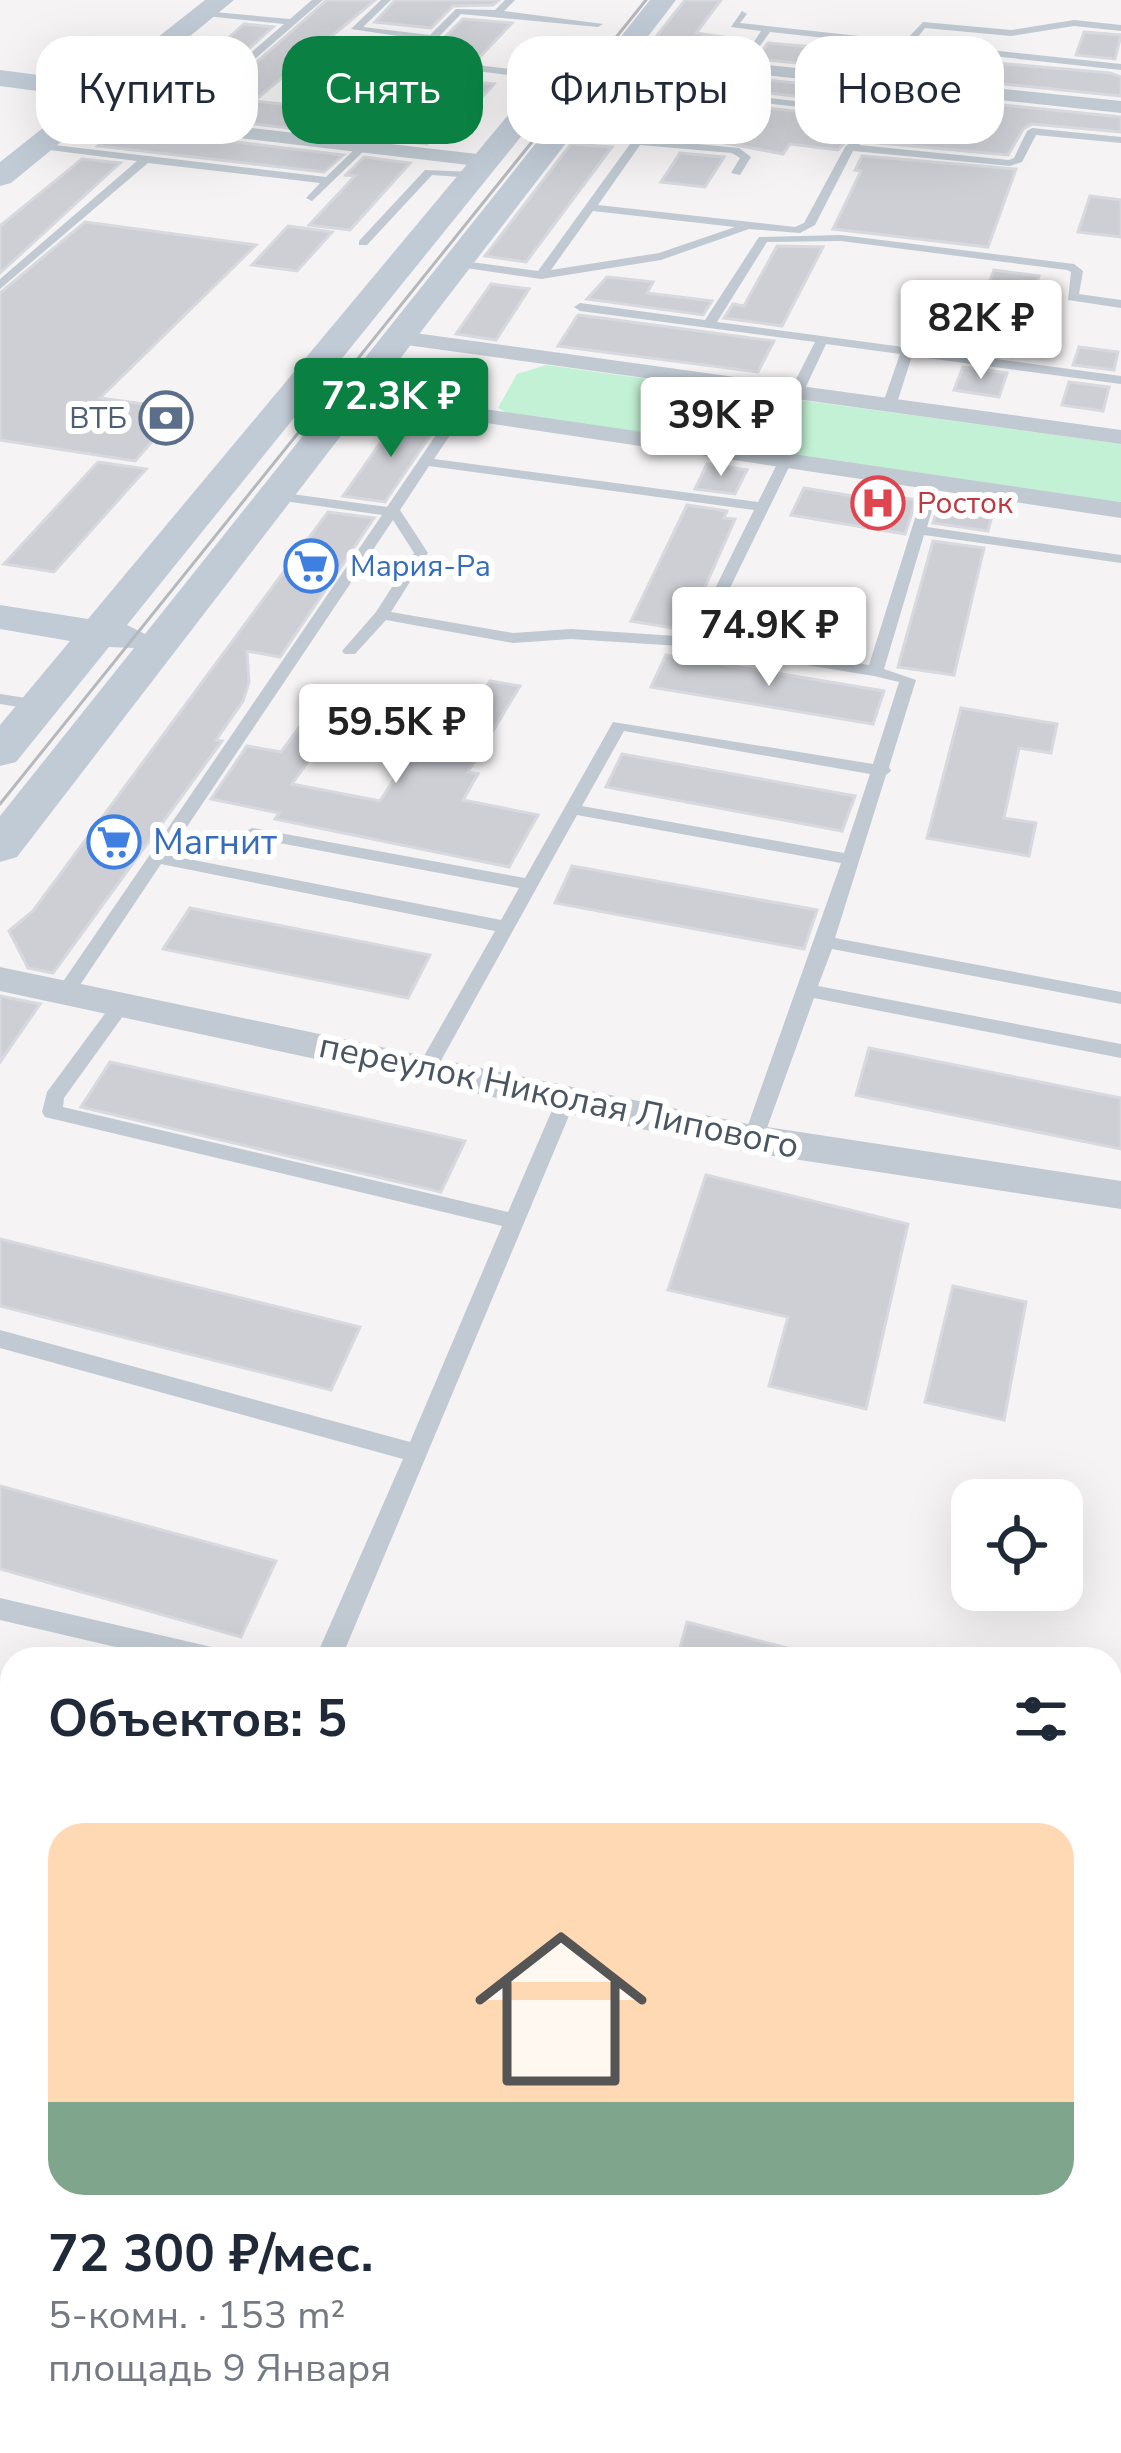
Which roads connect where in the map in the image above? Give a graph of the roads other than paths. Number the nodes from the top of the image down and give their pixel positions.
1 (318, 0) edge
2 (386, 0) edge
3 (510, 0) edge
4 (663, 0) edge
5 (213, 6) edge
6 (497, 13) junction
7 (742, 14) dead end
8 (292, 22) junction
9 (1121, 28) edge
10 (767, 29) junction
11 (608, 33) edge
12 (176, 36) edge
13 (415, 36) edge
14 (434, 36) edge
15 (763, 36) edge
16 (832, 36) edge
17 (913, 36) edge
18 (258, 51) edge
19 (1004, 54) edge
20 (1121, 67) edge
21 (0, 78) edge
22 (36, 83) edge
23 (1004, 95) edge
24 (1121, 107) edge
25 (258, 135) edge
26 (507, 135) edge
27 (1121, 140) edge
28 (40, 144) edge
29 (549, 144) edge
30 (634, 144) joint
31 (853, 144) edge
32 (37, 146) junction
33 (363, 147) junction
34 (850, 147) junction
35 (148, 158) junction
36 (480, 168) junction
37 (736, 173) dead end
38 (0, 177) edge
39 (329, 181) junction
40 (312, 199) dead end
41 (590, 207) junction
42 (750, 226) junction
43 (363, 243) dead end
44 (0, 259) edge
45 (26, 262) junction
46 (456, 264) junction
47 (542, 274) junction
48 (0, 285) edge
49 (1121, 304) edge
50 (923, 306) dead end
51 (580, 307) dead end
52 (709, 324) junction
53 (400, 338) junction
54 (822, 340) junction
55 (908, 351) junction
56 (1121, 380) edge
57 (796, 393) junction
58 (355, 397) junction
59 (889, 406) junction
60 (458, 413) junction
61 (1121, 437) edge
62 (785, 461) junction
63 (429, 462) junction
64 (933, 483) junction
65 (277, 496) junction
66 (763, 507) junction
67 (1121, 510) edge
68 (395, 513) junction
69 (917, 530) junction
70 (1121, 559) edge
71 (382, 615) junction
72 (0, 616) edge
73 (98, 633) junction
74 (161, 642) junction
75 (696, 642) junction
76 (350, 650) dead end
77 (875, 671) junction
78 (20, 702) edge
79 (0, 753) edge
80 (883, 771) junction
81 (570, 809) junction
82 (252, 833) dead end
83 (0, 847) edge
84 (156, 859) junction
85 (853, 860) junction
86 (526, 884) junction
87 (506, 926) junction
88 (825, 942) junction
89 (0, 979) edge
90 (807, 990) junction
91 (65, 993) junction
92 (1121, 998) edge
93 (122, 1005) junction
94 (1121, 1051) edge
95 (426, 1070) junction
96 (566, 1099) junction
97 (753, 1139) junction
98 (1121, 1195) edge
99 (514, 1221) junction
100 (0, 1339) edge
101 (417, 1453) junction
102 (0, 1609) edge
103 (164, 1647) edge
104 (333, 1647) edge

1 - 8 lane
2 - 13 lane
3 - 6 lane
4 - 11 main road
5 - 8 lane
5 - 12 main road
6 - 11 lane
6 - 14 lane
7 - 10 lane
8 - 18 lane
9 - 17 lane
10 - 15 lane
10 - 16 lane
19 - 20 lane
21 - 22 main road
23 - 24 street
25 - 33 street
26 - 36 main road
27 - 34 lane
28 - 32 main road
29 - 46 main road
30 - 37 lane
30 - 41 lane
31 - 34 lane
32 - 35 lane
32 - 38 main road
33 - 36 street
33 - 39 lane
34 - 42 lane
35 - 39 lane
35 - 45 lane
36 - 43 lane
36 - 73 main road
39 - 40 lane
41 - 42 lane
41 - 47 lane
42 - 47 lane
44 - 45 lane
45 - 48 lane
46 - 47 lane
46 - 53 main road
49 - 52 lane
50 - 55 lane
51 - 52 lane
52 - 54 lane
53 - 57 street
53 - 58 main road
54 - 55 lane
54 - 57 lane
55 - 56 lane
55 - 59 lane
57 - 59 street
58 - 60 street
58 - 65 main road
59 - 61 street
60 - 62 street
60 - 63 lane
62 - 64 street
62 - 66 lane
63 - 66 lane
63 - 68 lane
64 - 67 street
64 - 69 lane
65 - 68 lane
65 - 74 main road
66 - 75 lane
68 - 71 lane
68 - 84 lane
69 - 70 lane
69 - 77 lane
71 - 75 lane
71 - 76 lane
72 - 73 main road
73 - 74 main road
73 - 78 main road
74 - 83 main road
75 - 77 lane
77 - 80 lane
78 - 79 main road
80 - 81 lane
80 - 85 lane
81 - 85 lane
81 - 86 lane
82 - 86 lane
84 - 87 lane
84 - 91 lane
85 - 88 lane
86 - 87 lane
87 - 95 lane
88 - 90 lane
88 - 92 lane
89 - 91 street, переулок Николая Липового
90 - 94 lane
90 - 97 lane
91 - 93 street, переулок Николая Липового
93 - 95 street, переулок Николая Липового
93 - 99 lane
95 - 96 street, переулок Николая Липового
96 - 97 street, переулок Николая Липового
96 - 99 lane
97 - 98 street, переулок Николая Липового
99 - 101 lane
100 - 101 lane
101 - 104 lane
102 - 103 lane

